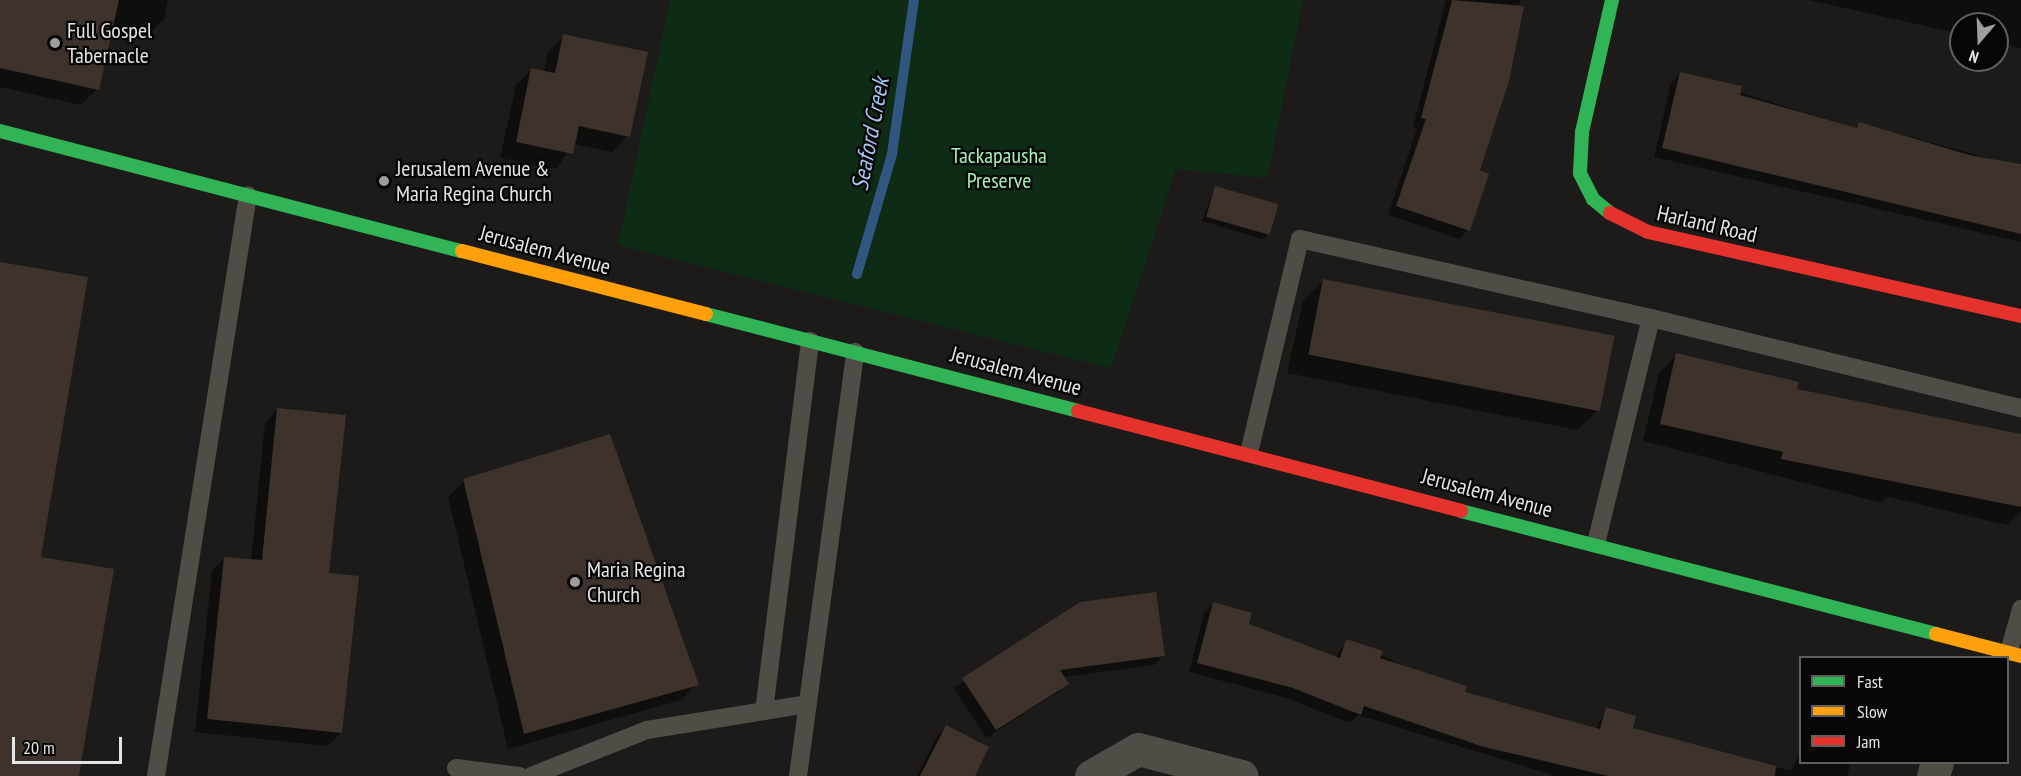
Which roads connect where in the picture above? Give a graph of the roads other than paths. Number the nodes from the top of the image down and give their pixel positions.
1 (1612, 0) edge
2 (0, 131) edge
3 (248, 195) junction
4 (2021, 316) edge
5 (1651, 318) junction
6 (810, 341) junction
7 (855, 352) junction
8 (2021, 408) edge
9 (1249, 453) junction
10 (1596, 543) junction
11 (2021, 609) edge
12 (1967, 649) edge
13 (2015, 654) edge
14 (808, 704) junction
15 (764, 711) junction
16 (456, 768) dead end
17 (156, 776) edge
18 (520, 776) edge
19 (531, 776) edge
20 (798, 776) edge
21 (1091, 776) edge
22 (1242, 776) edge

1 - 4 main road, Harland Road
2 - 3 main road, Jerusalem Avenue
3 - 6 main road, Jerusalem Avenue
3 - 17 lane
5 - 8 lane
5 - 9 lane
5 - 10 lane
6 - 7 main road, Jerusalem Avenue
6 - 15 lane
7 - 9 main road, Jerusalem Avenue
7 - 14 lane
9 - 10 main road, Jerusalem Avenue
10 - 12 main road, Jerusalem Avenue
11 - 13 lane
12 - 13 main road, Jerusalem Avenue
14 - 15 lane
14 - 20 lane
15 - 19 lane
16 - 18 lane
21 - 22 street

